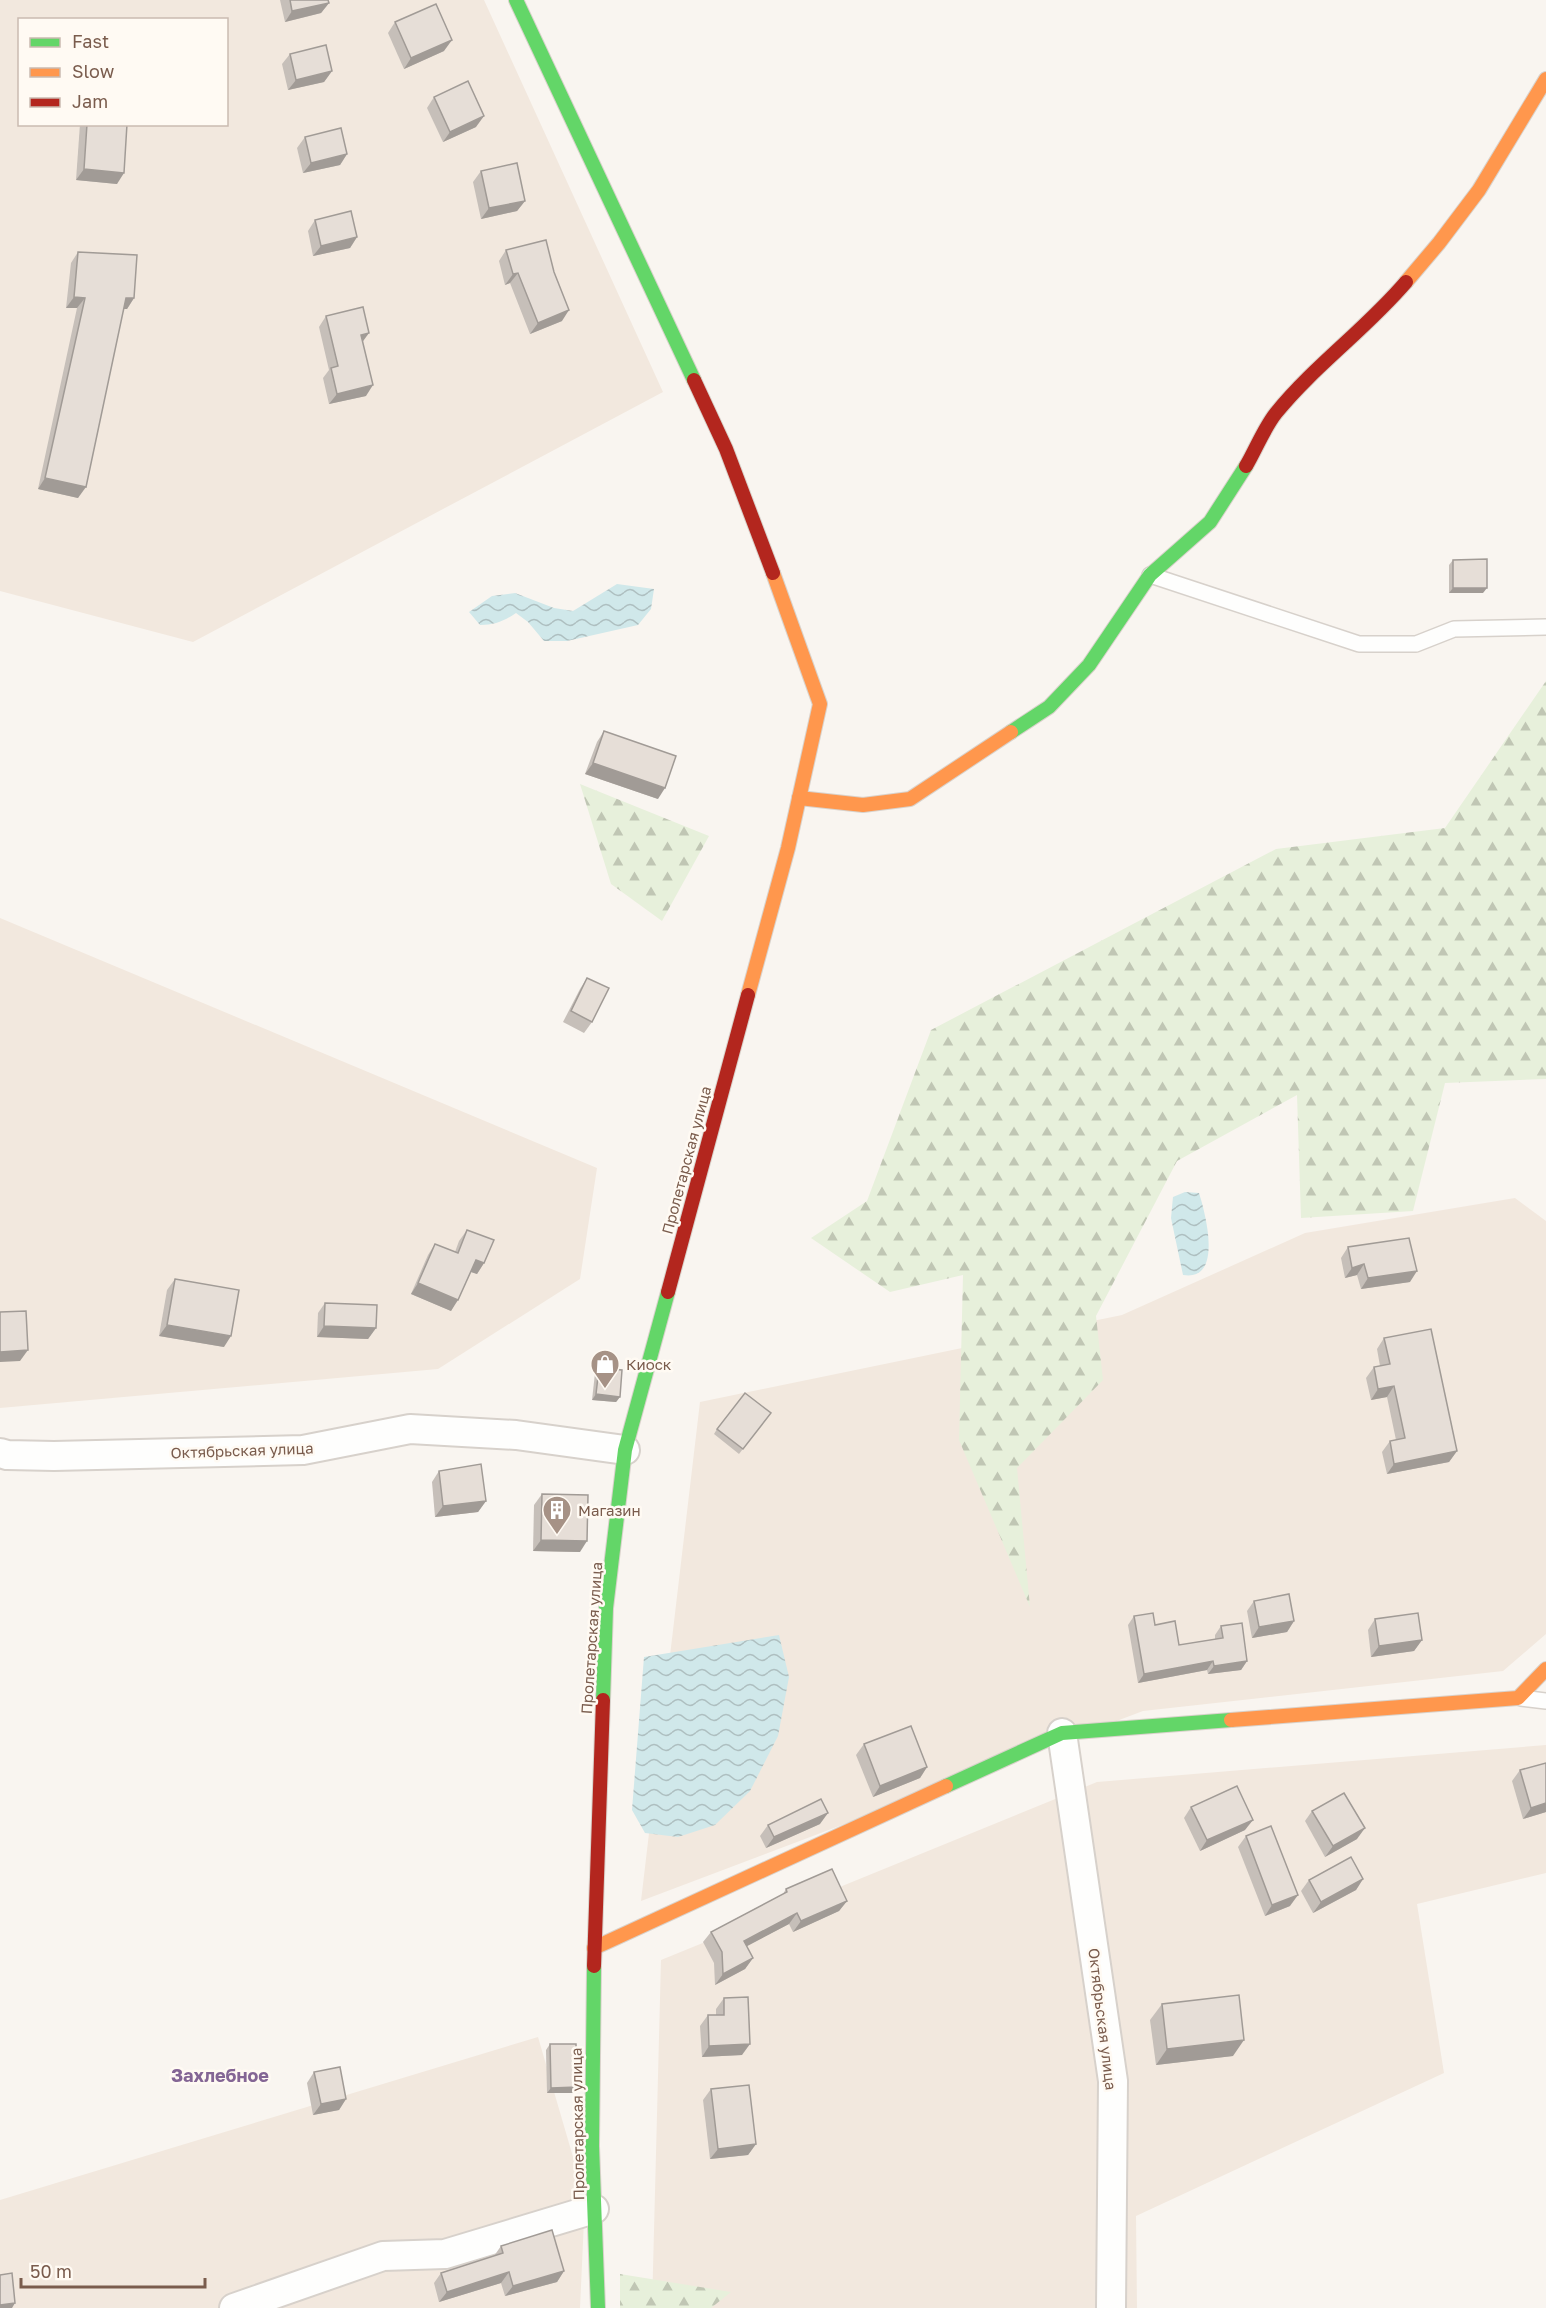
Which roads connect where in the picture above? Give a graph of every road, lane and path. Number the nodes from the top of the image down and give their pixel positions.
1 (516, 0) edge
2 (1546, 79) edge
3 (1150, 575) junction
4 (1546, 627) edge
5 (799, 798) junction
6 (625, 1450) junction
7 (0, 1453) edge
8 (1546, 1669) edge
9 (1518, 1698) junction
10 (1546, 1701) edge
11 (1062, 1733) junction
12 (594, 1948) junction
13 (594, 2209) junction
14 (234, 2308) edge
15 (598, 2308) edge
16 (1111, 2308) edge

1 - 5 street, Пролетарская улица
2 - 3 street
3 - 4 lane
3 - 5 street
5 - 6 street, Пролетарская улица
6 - 7 street, Октябрьская улица
6 - 12 street, Пролетарская улица
8 - 9 street
9 - 10 lane
9 - 11 street
11 - 12 street
11 - 16 street, Октябрьская улица
12 - 13 street, Пролетарская улица
13 - 14 street
13 - 15 street, Пролетарская улица

